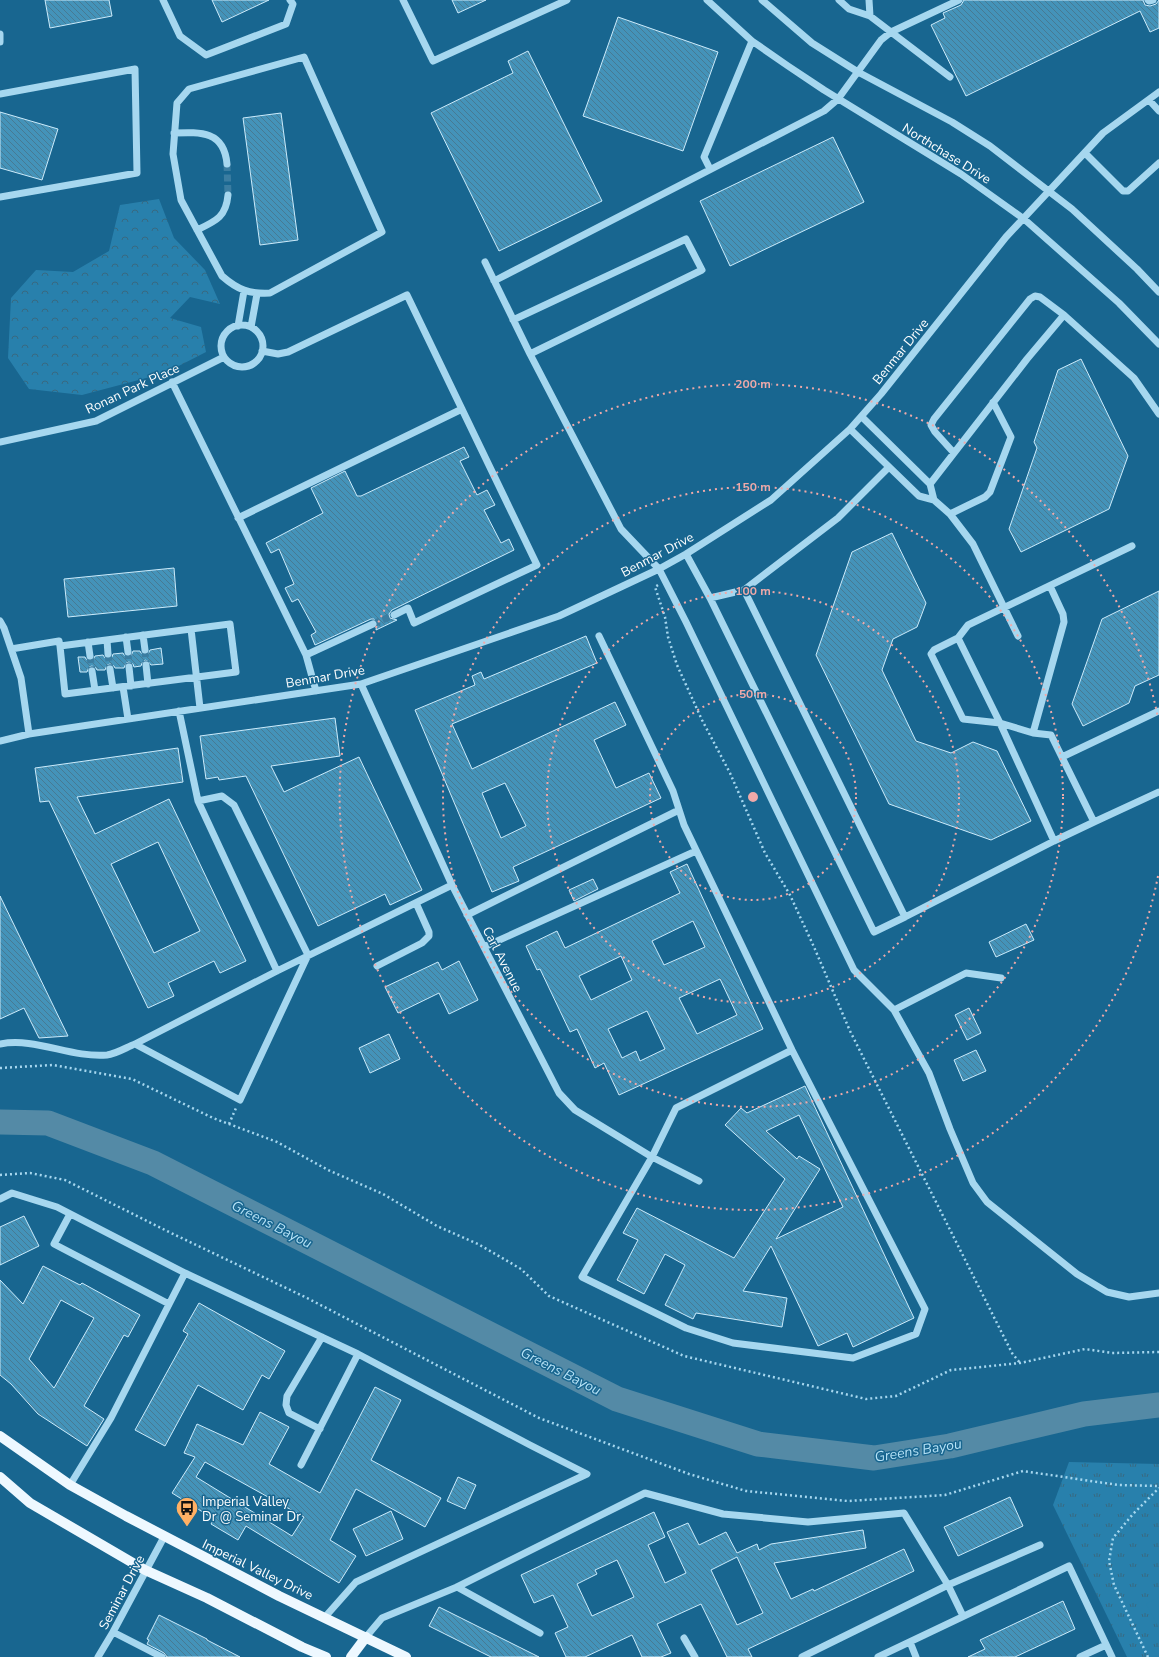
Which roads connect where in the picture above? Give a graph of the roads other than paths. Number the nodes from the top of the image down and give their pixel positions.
1 (163, 0) edge
2 (290, 0) edge
3 (403, 0) edge
4 (567, 0) edge
5 (707, 0) edge
6 (762, 0) edge
7 (839, 0) edge
8 (869, 0) edge
9 (959, 0) edge
10 (1148, 0) edge
11 (1153, 0) edge
12 (870, 16) junction
13 (891, 32) junction
14 (0, 34) edge
15 (752, 41) junction
16 (0, 42) edge
17 (858, 72) junction
18 (950, 77) dead end
19 (1159, 92) edge
20 (0, 94) edge
21 (838, 99) junction
22 (1149, 100) junction
23 (1159, 111) edge
24 (174, 133) junction
25 (1085, 153) junction
26 (1159, 163) edge
27 (227, 164) tunnel mouth
28 (710, 169) junction
29 (1049, 191) junction
30 (228, 195) tunnel mouth
31 (0, 196) edge
32 (1024, 219) junction
33 (197, 230) junction
34 (485, 262) dead end
35 (494, 281) junction
36 (244, 291) junction
37 (1159, 292) edge
38 (257, 294) junction
39 (1064, 315) junction
40 (513, 320) junction
41 (238, 326) junction
42 (250, 327) junction
43 (1159, 344) edge
44 (262, 351) junction
45 (530, 354) junction
46 (224, 356) junction
47 (172, 382) junction
48 (993, 402) junction
49 (462, 409) junction
50 (1159, 414) edge
51 (862, 417) junction
52 (850, 429) junction
53 (0, 442) edge
54 (954, 453) junction
55 (889, 467) junction
56 (930, 484) junction
57 (934, 500) junction
58 (950, 514) junction
59 (238, 518) junction
60 (1132, 546) dead end
61 (686, 554) junction
62 (659, 569) junction
63 (1050, 586) junction
64 (744, 590) junction
65 (710, 598) junction
66 (1004, 608) junction
67 (394, 615) tunnel mouth
68 (0, 621) edge
69 (373, 624) tunnel mouth
70 (191, 629) junction
71 (143, 635) junction
72 (599, 636) dead end
73 (1018, 636) dead end
74 (126, 637) junction
75 (958, 638) junction
76 (107, 640) junction
77 (88, 642) junction
78 (60, 646) junction
79 (11, 648) junction
80 (145, 650) tunnel mouth
81 (128, 652) tunnel mouth
82 (108, 654) tunnel mouth
83 (90, 656) tunnel mouth
84 (306, 656) junction
85 (146, 665) tunnel mouth
86 (129, 667) tunnel mouth
87 (110, 669) tunnel mouth
88 (92, 671) tunnel mouth
89 (197, 677) junction
90 (148, 684) junction
91 (361, 684) junction
92 (131, 686) junction
93 (123, 687) junction
94 (113, 688) junction
95 (95, 690) junction
96 (316, 691) junction
97 (200, 708) junction
98 (1159, 711) edge
99 (179, 712) junction
100 (128, 719) junction
101 (1000, 723) junction
102 (1033, 733) junction
103 (29, 734) junction
104 (0, 741) edge
105 (1062, 757) junction
106 (1159, 792) edge
107 (198, 801) junction
108 (679, 810) junction
109 (1094, 822) junction
110 (1054, 842) junction
111 (696, 851) junction
112 (452, 885) junction
113 (416, 903) junction
114 (467, 915) junction
115 (905, 917) junction
116 (484, 947) junction
117 (308, 955) junction
118 (377, 966) dead end
119 (277, 971) junction
120 (1001, 978) dead end
121 (894, 1010) junction
122 (0, 1044) edge
123 (135, 1044) junction
124 (792, 1050) junction
125 (652, 1156) junction
126 (699, 1181) dead end
127 (0, 1199) edge
128 (70, 1214) junction
129 (186, 1273) junction
130 (1159, 1293) edge
131 (170, 1304) junction
132 (322, 1337) junction
133 (358, 1354) junction
134 (320, 1429) junction
135 (0, 1436) edge
136 (301, 1466) dead end
137 (0, 1477) edge
138 (70, 1485) junction
139 (164, 1537) junction
140 (1040, 1546) dead end
141 (145, 1570) junction
142 (948, 1585) junction
143 (457, 1587) junction
144 (964, 1616) junction
145 (325, 1617) junction
146 (113, 1632) junction
147 (540, 1633) dead end
148 (366, 1637) junction
149 (684, 1638) dead end
150 (910, 1642) junction
151 (1106, 1645) junction
152 (98, 1657) edge
153 (162, 1657) edge
154 (326, 1657) edge
155 (351, 1657) edge
156 (406, 1657) edge
157 (695, 1657) edge
158 (802, 1657) edge
159 (878, 1657) edge
160 (916, 1657) edge
161 (1080, 1657) edge
162 (1112, 1657) edge

1 - 2 street
3 - 4 street
5 - 15 street, Northchase Drive
6 - 17 street, Northchase Drive
7 - 12 street
8 - 12 street
9 - 13 street
10 - 11 street
12 - 13 street
13 - 17 street
13 - 18 street
14 - 16 street
15 - 21 street, Northchase Drive
15 - 28 street
17 - 21 street
17 - 29 street, Northchase Drive
19 - 22 street, Benmar Drive
20 - 31 street
21 - 28 street
21 - 32 street, Northchase Drive
22 - 23 street
22 - 25 street, Benmar Drive
24 - 27 street
24 - 33 street
24 - 38 street
25 - 26 street
25 - 29 street, Benmar Drive
28 - 35 street
29 - 32 street, Benmar Drive
29 - 37 street, Northchase Drive
30 - 33 street
32 - 43 street, Northchase Drive
32 - 51 street, Benmar Drive
33 - 36 street
34 - 35 street
35 - 40 street
36 - 38 street
36 - 41 street
38 - 42 street
39 - 48 street
39 - 50 street
39 - 54 street
40 - 45 street
40 - 45 street
41 - 42 street
41 - 46 street
42 - 44 street
44 - 46 street
44 - 49 street
45 - 62 street
46 - 47 street, Ronan Park Place
47 - 53 street, Ronan Park Place
47 - 59 street
48 - 54 street
48 - 58 street
49 - 59 street
49 - 67 street
51 - 52 street, Benmar Drive
51 - 56 street
52 - 55 street
52 - 61 street, Benmar Drive
54 - 56 street
55 - 57 street
55 - 64 street
56 - 57 street
57 - 58 street
58 - 66 street
59 - 84 street
60 - 63 street
61 - 62 street, Benmar Drive
61 - 65 street
62 - 91 street, Benmar Drive
62 - 121 street
63 - 66 street
63 - 102 street
64 - 65 street
64 - 115 street
65 - 115 street
66 - 73 street
66 - 75 street
68 - 79 street
69 - 84 street
70 - 71 street
70 - 89 street
70 - 89 street
71 - 74 street
71 - 80 street
72 - 108 street
74 - 76 street
74 - 81 street
75 - 101 street
75 - 101 street
76 - 77 street
76 - 82 street
77 - 78 street
77 - 83 street
78 - 79 street
78 - 95 street
79 - 103 street
84 - 96 street
85 - 90 street
86 - 92 street
87 - 94 street
88 - 95 street
89 - 90 street
89 - 97 street
90 - 92 street
91 - 96 street, Benmar Drive
91 - 112 street, Carl Avenue
92 - 93 street
93 - 94 street
93 - 100 street
94 - 95 street
96 - 97 street, Benmar Drive
97 - 99 street, Benmar Drive
98 - 105 street
99 - 100 street, Benmar Drive
99 - 107 street
100 - 103 street, Benmar Drive
101 - 102 street
101 - 110 street
102 - 105 street
103 - 104 street, Benmar Drive
105 - 109 street
106 - 109 street
107 - 117 street
107 - 119 street
108 - 111 street
108 - 114 street
109 - 110 street
110 - 115 street
111 - 116 street
111 - 124 street
112 - 113 street
112 - 114 street, Carl Avenue
113 - 117 street
113 - 118 street
114 - 116 street, Carl Avenue
116 - 125 street, Carl Avenue
117 - 119 street
117 - 123 street
119 - 123 street
120 - 121 street
121 - 130 street
122 - 123 street
124 - 125 street
124 - 125 street
125 - 126 street, Carl Avenue
127 - 128 street
128 - 129 street
128 - 131 street
129 - 131 street
129 - 132 street
131 - 138 street
132 - 133 street
132 - 134 street
133 - 134 street
133 - 145 street
134 - 136 street
135 - 138 main road, Imperial Valley Drive
137 - 141 main road
138 - 139 main road, Imperial Valley Drive
139 - 141 street, Seminar Drive
139 - 145 main road, Imperial Valley Drive
140 - 142 street
141 - 146 street, Seminar Drive
141 - 154 main road
142 - 143 street
142 - 144 street
142 - 158 street
143 - 147 street
143 - 148 street
144 - 150 street
144 - 151 street
145 - 148 main road, Imperial Valley Drive
146 - 152 street, Seminar Drive
146 - 153 street
148 - 155 main road
148 - 156 main road, Imperial Valley Drive
149 - 157 street
150 - 159 street
150 - 160 street
151 - 161 street
151 - 162 street

